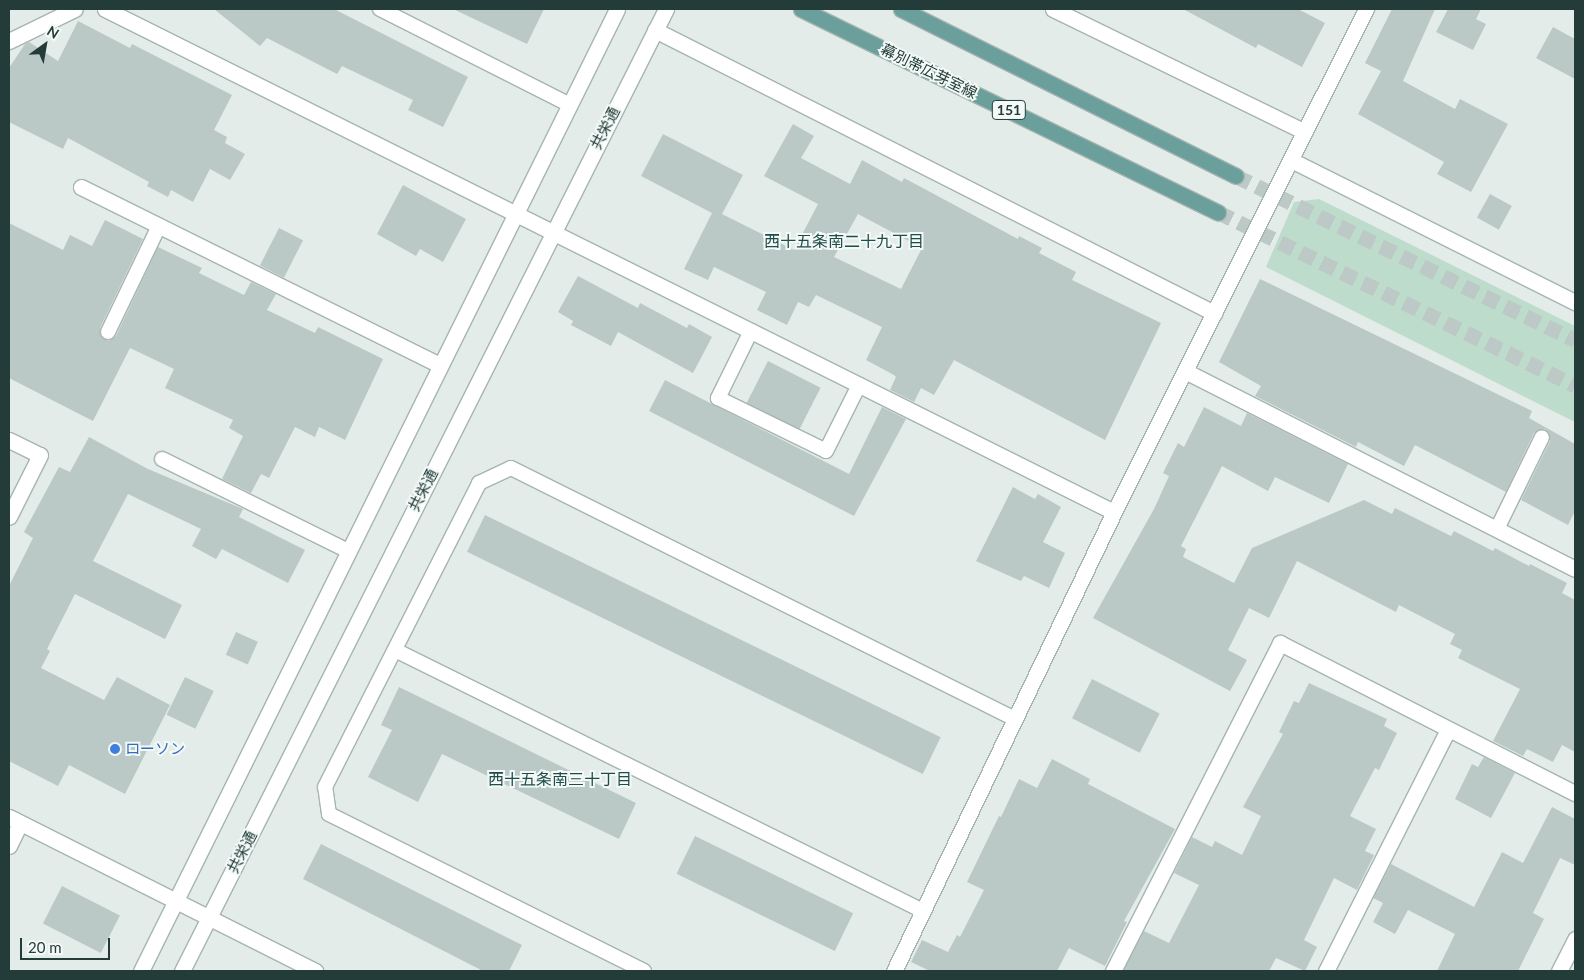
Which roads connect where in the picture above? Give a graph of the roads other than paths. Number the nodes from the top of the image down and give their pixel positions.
1 (75, 9) edge
2 (105, 9) edge
3 (380, 9) edge
4 (617, 9) edge
5 (666, 9) edge
6 (801, 9) edge
7 (901, 9) edge
8 (1053, 9) edge
9 (1366, 9) edge
10 (655, 30) junction
11 (9, 41) edge
12 (568, 104) junction
13 (1305, 132) junction
14 (1291, 160) junction
15 (1236, 176) tunnel mouth
16 (81, 187) dead end
17 (1218, 212) tunnel mouth
18 (514, 214) junction
19 (159, 226) junction
20 (552, 232) junction
21 (1575, 302) edge
22 (1214, 313) junction
23 (751, 331) junction
24 (108, 332) dead end
25 (440, 365) junction
26 (1185, 371) junction
27 (859, 385) junction
28 (1542, 437) dead end
29 (9, 440) edge
30 (162, 459) dead end
31 (1114, 512) junction
32 (9, 517) edge
33 (1498, 529) junction
34 (348, 551) junction
35 (1575, 569) edge
36 (395, 650) junction
37 (1015, 719) junction
38 (1448, 730) junction
39 (1575, 793) edge
40 (14, 820) edge
41 (9, 846) edge
42 (175, 903) junction
43 (923, 911) junction
44 (207, 919) junction
45 (1575, 939) edge
46 (1562, 970) edge
47 (141, 971) edge
48 (182, 971) edge
49 (315, 971) edge
50 (644, 971) edge
51 (894, 971) edge
52 (1113, 971) edge
53 (1326, 971) edge

1 - 11 street
2 - 18 street
3 - 12 lane
4 - 12 street
5 - 10 street, 共栄通
6 - 17 main road, 幕別帯広芽室線 / 151
7 - 15 main road
8 - 13 street
9 - 13 street
10 - 20 street, 共栄通
10 - 22 street
12 - 18 street
13 - 14 street
14 - 21 street
14 - 22 street
16 - 19 street
18 - 20 street
18 - 25 street
19 - 24 lane
19 - 25 street
20 - 23 street
20 - 44 street, 共栄通
22 - 26 street
23 - 27 street
23 - 27 lane
25 - 34 street
26 - 31 street
26 - 33 street
27 - 31 street
28 - 33 lane
29 - 32 street
30 - 34 lane
31 - 37 street
33 - 35 street
34 - 42 street
36 - 37 lane
36 - 43 lane
36 - 50 lane
37 - 43 street
38 - 39 street
38 - 52 street
38 - 53 street
40 - 41 street
40 - 42 street
42 - 44 street
42 - 47 street
43 - 51 street
44 - 48 street, 共栄通
44 - 49 street
45 - 46 street

